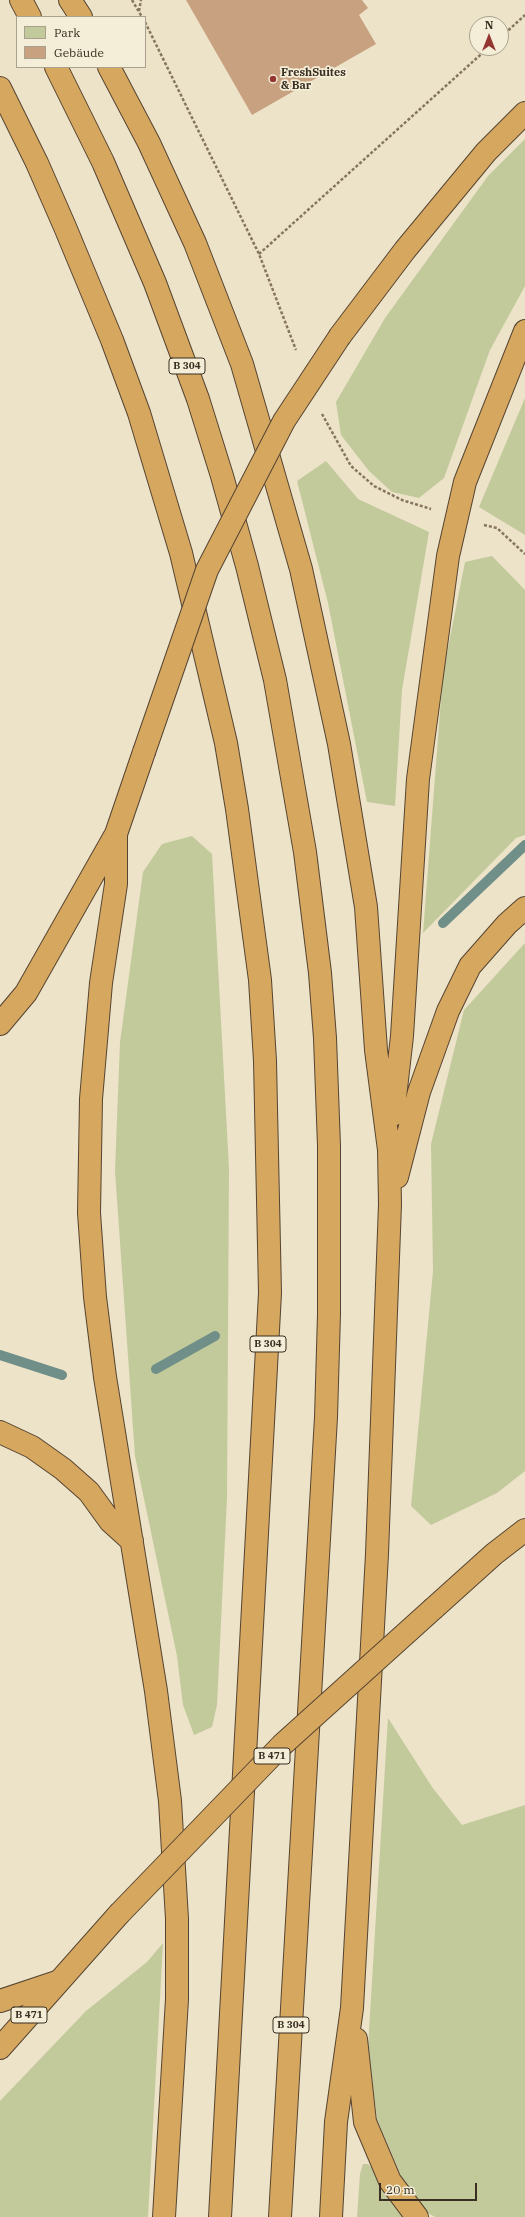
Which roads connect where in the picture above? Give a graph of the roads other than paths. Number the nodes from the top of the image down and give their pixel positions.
1 (20, 0) edge
2 (70, 0) edge
3 (29, 16) edge
4 (80, 16) edge
5 (57, 68) edge
6 (110, 68) edge
7 (0, 88) edge
8 (525, 113) edge
9 (525, 331) edge
10 (116, 834) junction
11 (525, 908) edge
12 (0, 1024) edge
13 (389, 1150) junction
14 (390, 1204) junction
15 (0, 1432) edge
16 (525, 1530) edge
17 (132, 1541) junction
18 (525, 1548) edge
19 (494, 1554) junction
20 (58, 1982) junction
21 (0, 2002) edge
22 (352, 2008) junction
23 (0, 2048) edge
24 (164, 2217) edge
25 (220, 2217) edge
26 (280, 2217) edge
27 (331, 2217) edge
28 (417, 2217) edge

1 - 3 highway
2 - 4 highway
5 - 26 highway, B 304
6 - 13 highway
7 - 25 highway, B 304
8 - 10 highway, bridge
9 - 13 highway
10 - 12 highway
10 - 17 highway
11 - 14 highway
13 - 14 highway
14 - 22 highway
15 - 17 highway
16 - 19 highway, B 471
17 - 24 highway
18 - 19 highway
19 - 20 highway, B 471, bridge
20 - 21 highway
20 - 23 highway, B 471
22 - 27 highway
22 - 28 highway

